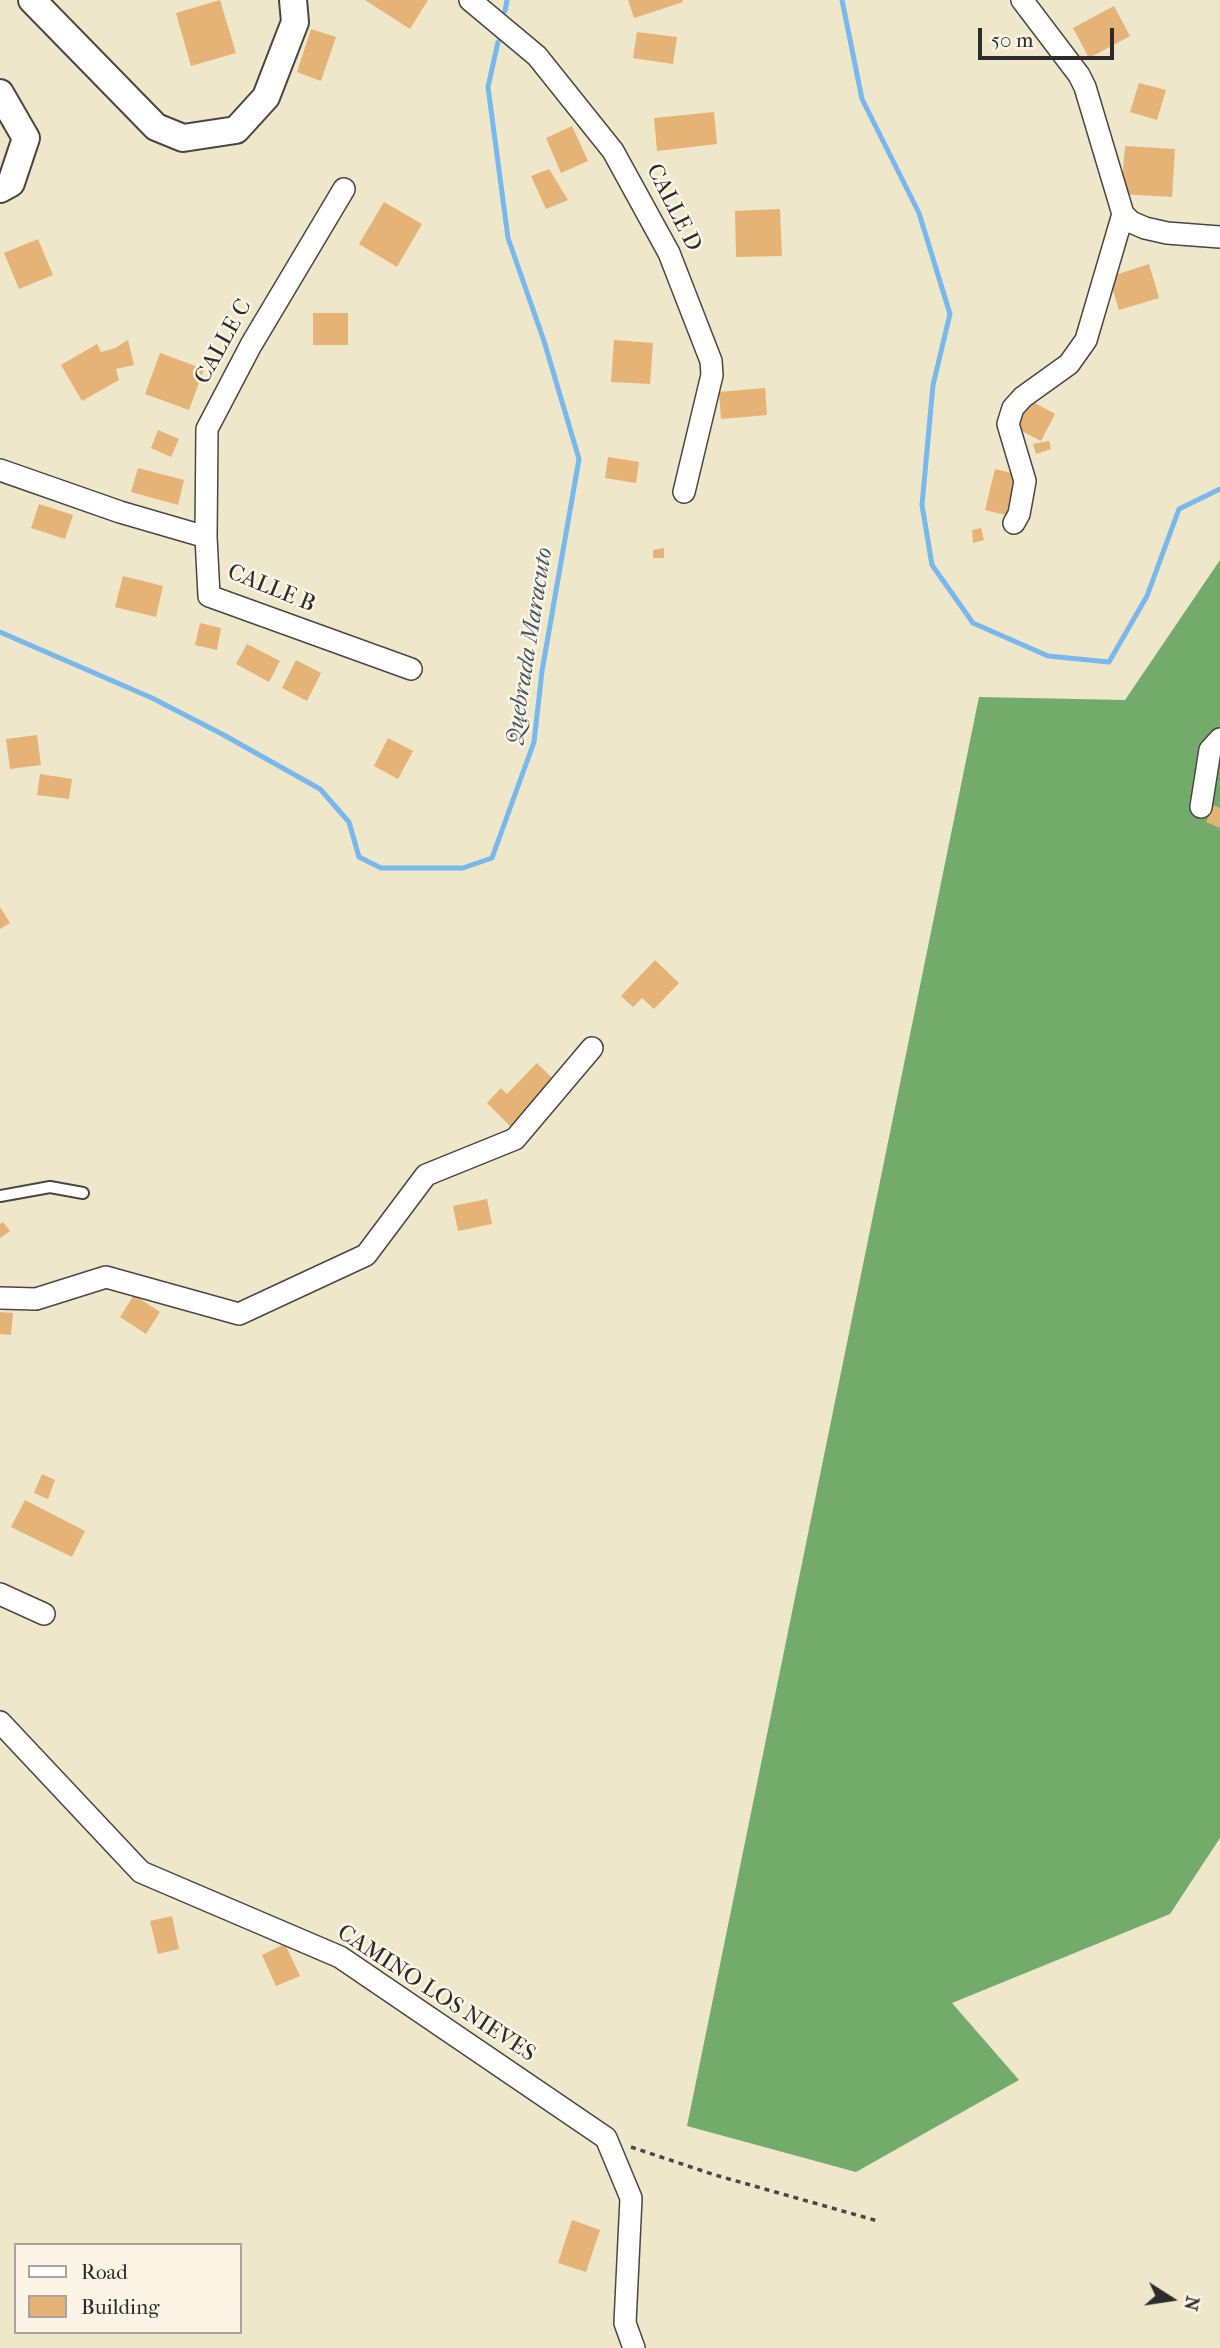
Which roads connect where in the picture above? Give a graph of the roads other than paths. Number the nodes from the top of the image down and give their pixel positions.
1 (32, 0) edge
2 (293, 0) edge
3 (470, 0) edge
4 (1022, 0) edge
5 (0, 93) edge
6 (4, 178) edge
7 (344, 189) dead end
8 (1123, 214) junction
9 (1220, 237) edge
10 (0, 470) edge
11 (684, 492) dead end
12 (1014, 523) dead end
13 (206, 537) junction
14 (411, 669) dead end
15 (1220, 739) edge
16 (1201, 807) dead end
17 (592, 1048) dead end
18 (83, 1193) dead end
19 (0, 1196) edge
20 (0, 1298) edge
21 (0, 1594) edge
22 (44, 1614) dead end
23 (0, 1722) edge
24 (634, 2348) edge

1 - 2 street
3 - 11 street, CALLE D
4 - 8 street
5 - 6 street
7 - 13 street, CALLE C
8 - 9 street
8 - 12 street
10 - 13 street
13 - 14 street, CALLE B
15 - 16 street
17 - 20 street
18 - 19 lane
21 - 22 street
23 - 24 street, CAMINO LOS NIEVES

